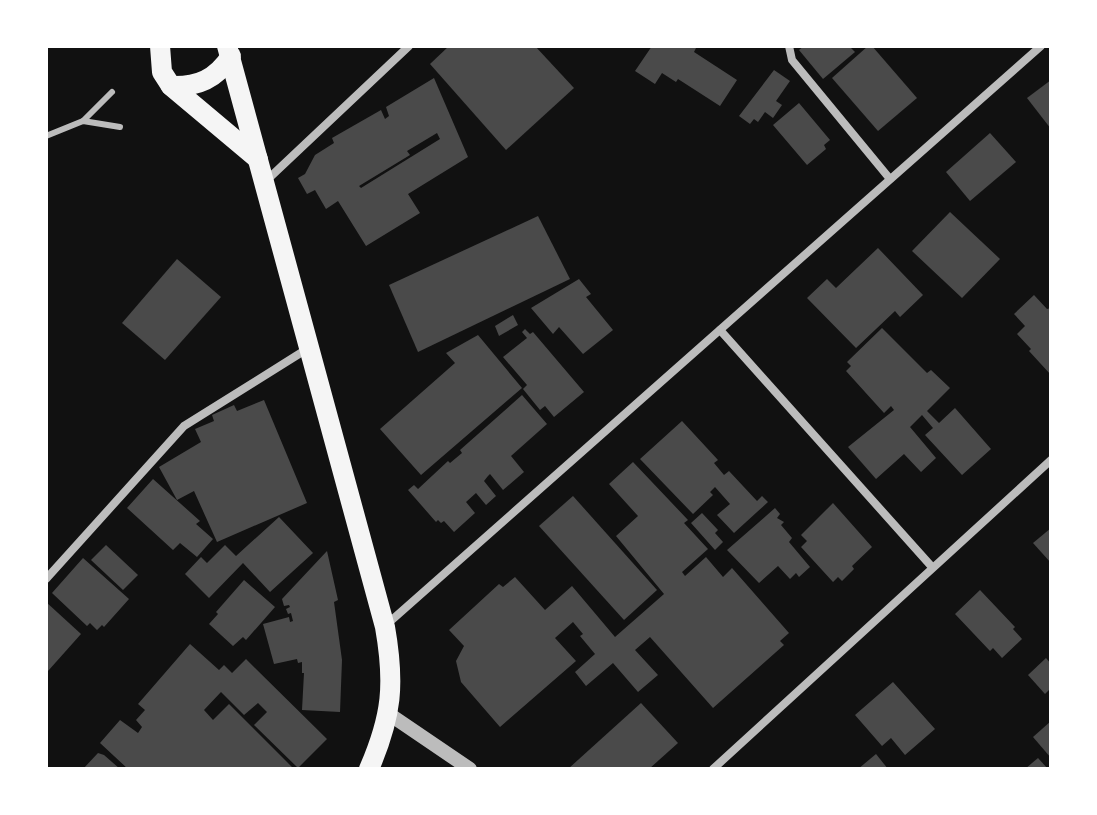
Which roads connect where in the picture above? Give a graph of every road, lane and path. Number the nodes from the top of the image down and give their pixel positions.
1 (160, 46) edge
2 (409, 46) edge
3 (789, 46) edge
4 (1041, 46) edge
5 (229, 51) edge
6 (171, 86) junction
7 (112, 92) dead end
8 (83, 121) junction
9 (120, 127) dead end
10 (46, 136) edge
11 (258, 159) junction
12 (890, 179) junction
13 (264, 184) junction
14 (720, 330) junction
15 (308, 349) junction
16 (1051, 460) edge
17 (932, 567) junction
18 (46, 579) edge
19 (385, 627) junction
20 (389, 714) junction
21 (369, 769) edge
22 (470, 769) edge
23 (713, 769) edge

1 - 6 main road
2 - 13 street
3 - 12 street
4 - 12 street
5 - 6 main road
5 - 11 main road
6 - 11 main road
7 - 8 lane
8 - 9 lane
8 - 10 lane
11 - 13 main road
12 - 14 street
13 - 15 main road
14 - 17 street
14 - 19 street
15 - 18 street
15 - 19 main road
16 - 17 street
17 - 23 street
19 - 20 main road
20 - 21 main road
20 - 22 street

